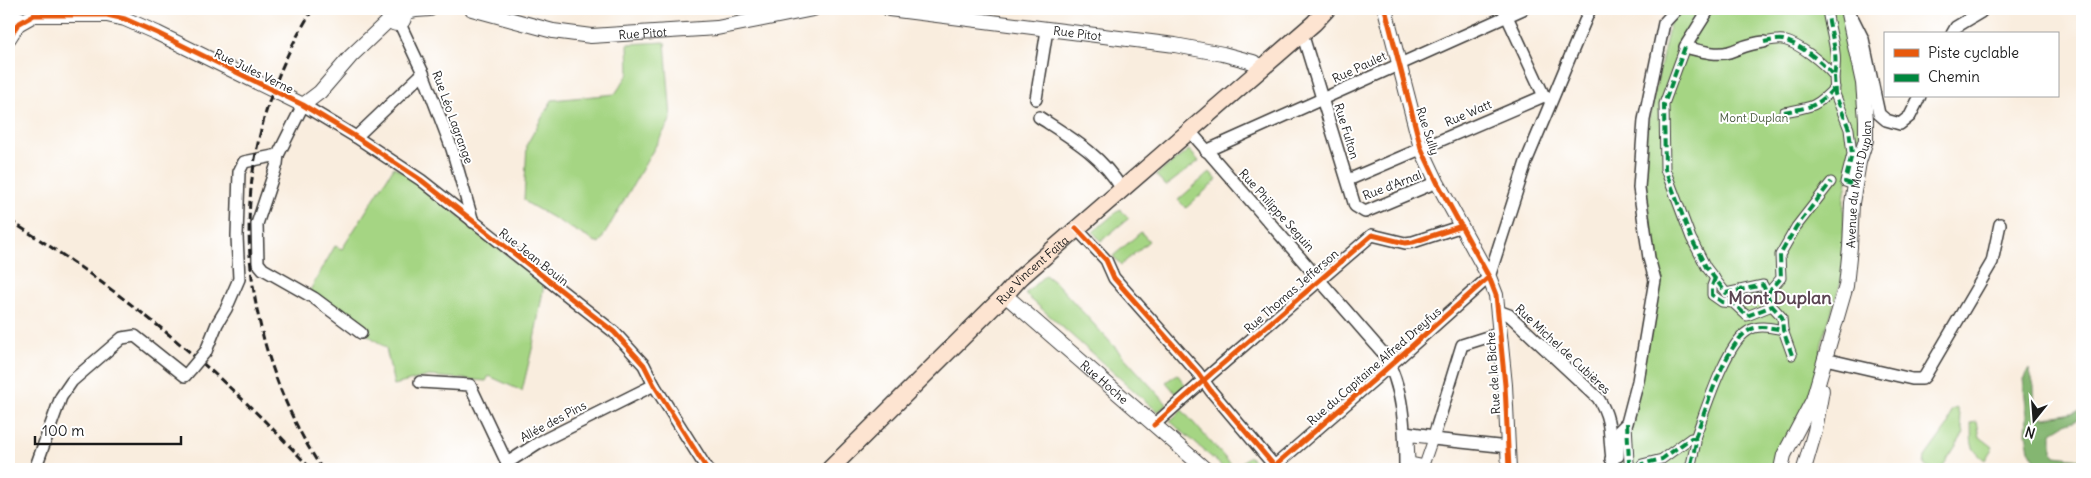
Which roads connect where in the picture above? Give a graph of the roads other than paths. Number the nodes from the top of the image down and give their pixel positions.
1 (430, 9) edge
2 (472, 9) edge
3 (813, 9) edge
4 (890, 9) edge
5 (1327, 9) edge
6 (1340, 9) edge
7 (1385, 9) edge
8 (1523, 9) edge
9 (1590, 9) edge
10 (1678, 9) edge
11 (1709, 9) edge
12 (1827, 9) edge
13 (1847, 9) edge
14 (1505, 12) edge
15 (1981, 12) dead end
16 (9, 13) edge
17 (25, 19) junction
18 (398, 19) junction
19 (1308, 28) junction
20 (1047, 30) junction
21 (1953, 32) edge
22 (9, 38) edge
23 (1764, 42) joint
24 (1685, 47) junction
25 (1398, 64) junction
26 (1263, 67) junction
27 (424, 73) junction
28 (1834, 76) junction
29 (1835, 87) junction
30 (1548, 98) junction
31 (1919, 98) edge
32 (1036, 99) dead end
33 (1322, 99) junction
34 (303, 105) junction
35 (1784, 112) dead end
36 (1039, 117) dead end
37 (1189, 130) junction
38 (356, 136) junction
39 (1421, 148) junction
40 (1206, 151) junction
41 (278, 155) junction
42 (1348, 180) junction
43 (1436, 182) junction
44 (1830, 182) dead end
45 (1854, 185) junction
46 (1122, 189) junction
47 (473, 222) junction
48 (2000, 224) dead end
49 (1462, 226) junction
50 (1076, 228) junction
51 (1489, 277) junction
52 (1715, 278) junction
53 (1320, 279) junction
54 (1767, 294) junction
55 (1005, 295) junction
56 (1772, 306) junction
57 (1498, 311) junction
58 (1747, 316) junction
59 (1758, 328) junction
60 (1783, 330) junction
61 (361, 333) dead end
62 (1500, 333) junction
63 (1792, 355) dead end
64 (1824, 359) junction
65 (1390, 364) junction
66 (1821, 375) junction
67 (1203, 381) junction
68 (420, 382) dead end
69 (654, 385) junction
70 (1627, 423) junction
71 (1154, 425) junction
72 (1405, 432) junction
73 (1433, 437) junction
74 (1695, 438) junction
75 (1508, 447) junction
76 (1613, 464) edge
77 (1274, 468) edge
78 (35, 469) edge
79 (707, 469) edge
80 (830, 469) edge
81 (1206, 469) edge
82 (1405, 469) edge
83 (1509, 469) edge
84 (1631, 469) edge
85 (1642, 469) edge
86 (1690, 469) edge
87 (1781, 469) edge
88 (1804, 469) edge

1 - 18 street
2 - 3 street, Rue Pitot
4 - 20 street, Rue Pitot
5 - 19 main road, Rue Vincent Faïta
6 - 19 main road, Rue Vincent Faïta
7 - 25 street, Rue Sully
8 - 14 street, Rue Paulet
9 - 30 street
10 - 70 street
11 - 24 street
12 - 28 street
13 - 31 street
13 - 45 street, Avenue du Mont Duplan
14 - 25 street, Rue Paulet
14 - 30 street
15 - 21 street
16 - 17 street
17 - 22 street
17 - 34 street, Rue Jules Verne
18 - 27 street, Rue Léo Lagrange
18 - 34 street
19 - 26 main road, Rue Vincent Faïta
19 - 33 street, Rue Fulton
20 - 26 street, Rue Pitot
20 - 32 street
23 - 24 street
23 - 28 street
24 - 52 street
25 - 33 street, Rue Paulet
25 - 39 street, Rue Sully
26 - 37 main road, Rue Vincent Faïta
27 - 38 street
27 - 47 street, Rue Léo Lagrange
28 - 29 street
29 - 35 street
29 - 45 street
30 - 39 street, Rue Watt
30 - 51 street
33 - 40 street, Rue Paulet
33 - 42 street, Rue Fulton
34 - 38 street, Rue Jean Bouin
34 - 41 street
36 - 46 street
37 - 40 street, Rue Philippe Seguin
37 - 46 main road, Rue Vincent Faïta
38 - 47 street, Rue Jean Bouin
39 - 42 street, Rue Watt
39 - 43 street, Rue Sully
40 - 53 street, Rue Philippe Seguin
41 - 61 street
41 - 78 street, bridge
42 - 43 street, Rue d'Arnal
43 - 49 street, Rue Sully
44 - 54 street
45 - 64 street, Avenue du Mont Duplan
46 - 50 main road, Rue Vincent Faïta
47 - 69 street, Rue Jean Bouin
48 - 64 street
49 - 51 street, Rue Sully
49 - 53 street, Rue Thomas Jefferson
50 - 55 main road, Rue Vincent Faïta
50 - 67 street
51 - 57 street, Rue de la Biche
51 - 65 street, Rue du Capitaine Alfred Dreyfus
52 - 54 street
52 - 58 street
53 - 65 street, Rue Philippe Seguin
53 - 67 street, Rue Thomas Jefferson
54 - 56 street
55 - 71 street, Rue Hoche
55 - 80 main road, Rue Vincent Faïta
56 - 58 street
56 - 60 street
57 - 62 street, Rue de la Biche
57 - 76 street, Rue Michel de Cubières
58 - 59 street
59 - 60 street
59 - 74 street
60 - 63 street
62 - 73 street
62 - 75 street, Rue de la Biche
64 - 66 street, Avenue du Mont Duplan
65 - 72 street, Rue Philippe Seguin
65 - 77 street, Rue du Capitaine Alfred Dreyfus
66 - 87 street
66 - 88 street
67 - 71 street, Rue Thomas Jefferson
67 - 77 street
68 - 69 street, Allée des Pins
69 - 79 street, Rue Jean Bouin
70 - 76 street
70 - 84 street
71 - 81 street, Rue Hoche
72 - 73 street
72 - 82 street, Rue Philippe Seguin
73 - 75 street
74 - 85 street
74 - 86 street
75 - 83 street, Rue de la Biche

